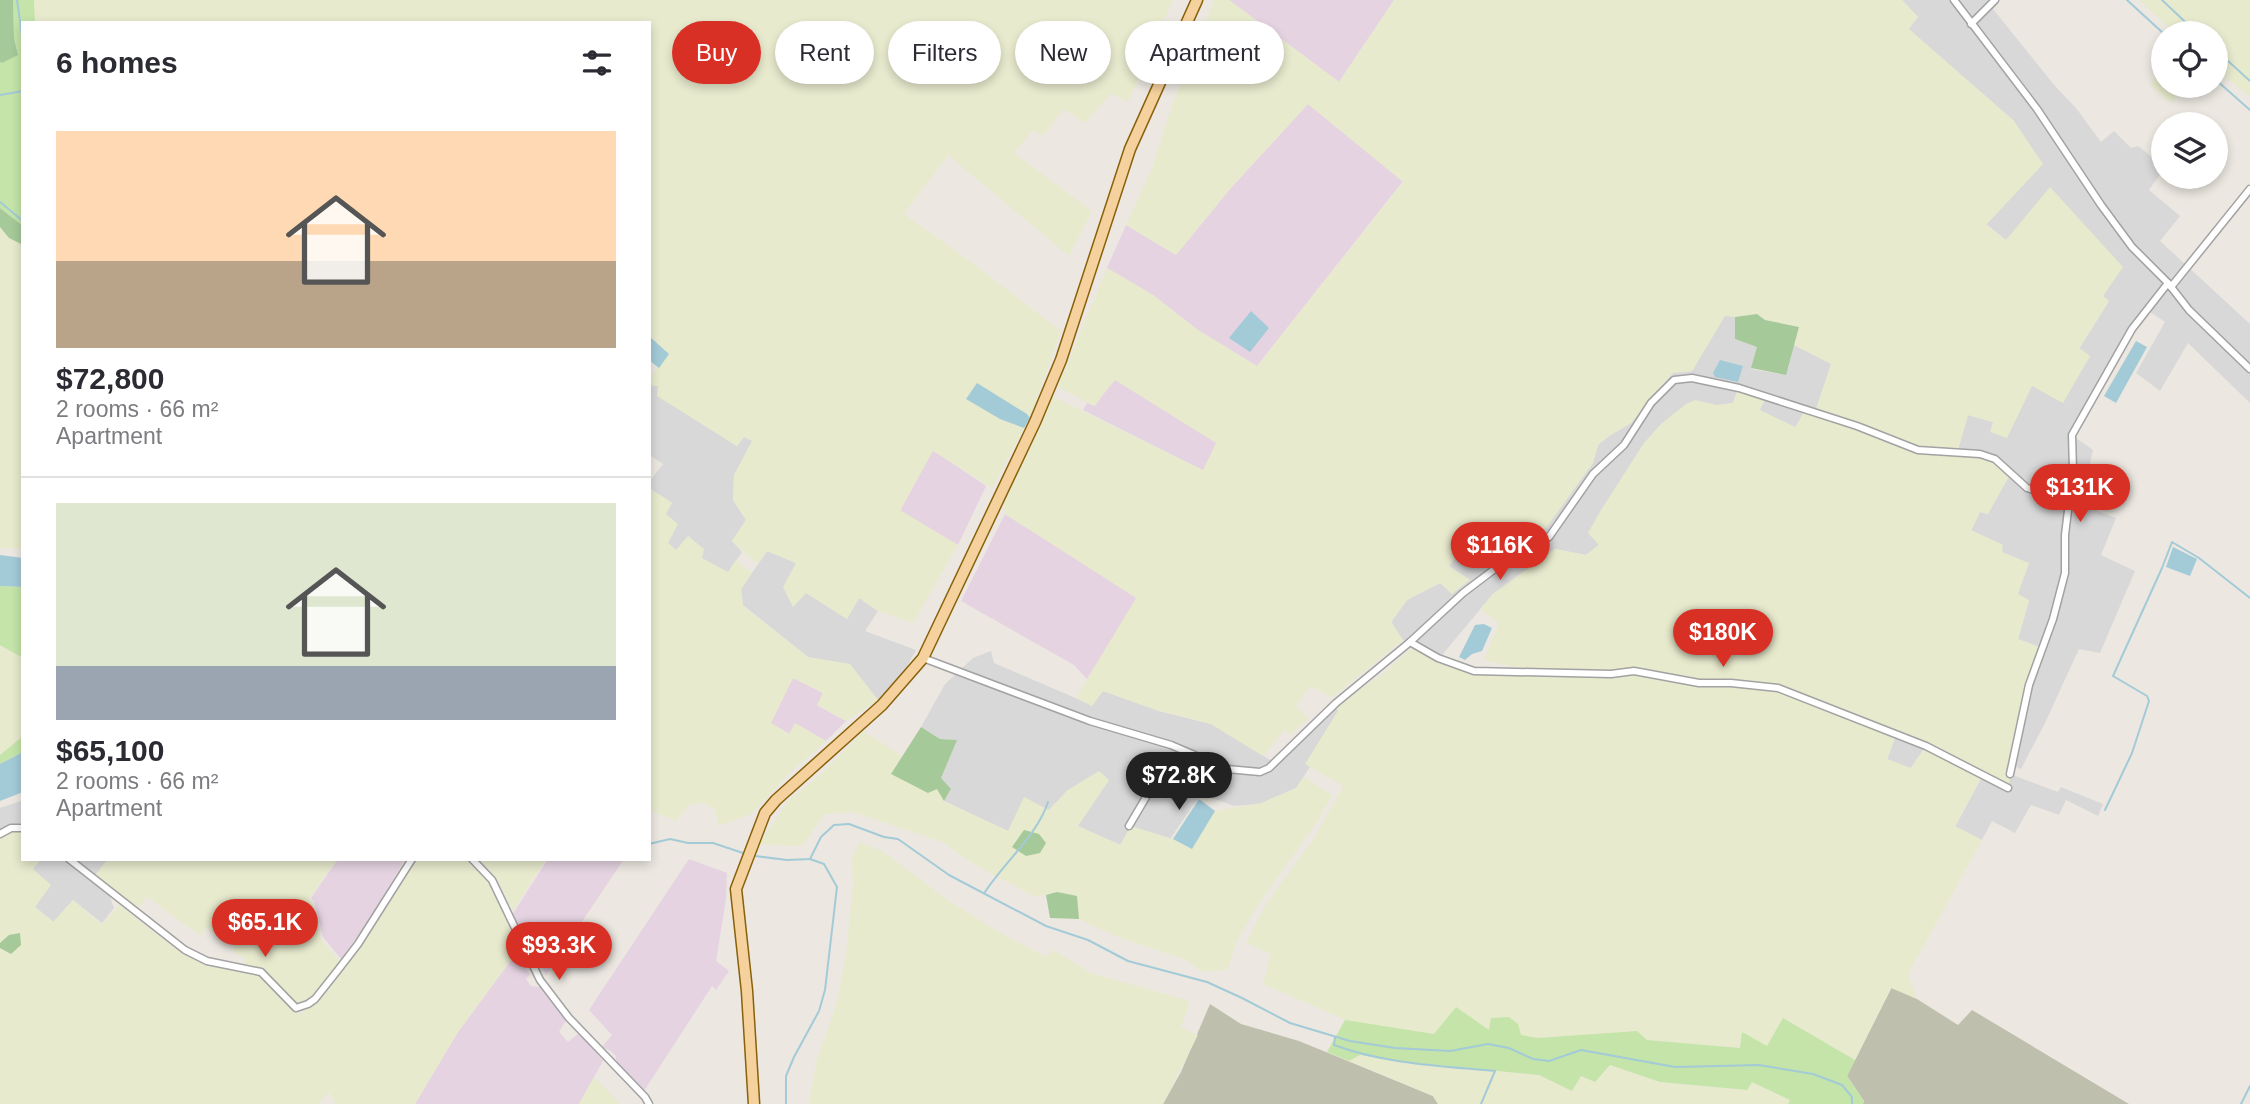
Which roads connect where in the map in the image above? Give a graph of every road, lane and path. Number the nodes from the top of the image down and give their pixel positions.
1 (1197, 0) edge
2 (1954, 0) edge
3 (1994, 0) edge
4 (1971, 23) junction
5 (2250, 189) edge
6 (2169, 285) junction
7 (2250, 369) edge
8 (2070, 501) junction
9 (1410, 642) junction
10 (923, 658) junction
11 (1208, 761) junction
12 (2010, 774) dead end
13 (2008, 788) dead end
14 (1129, 826) dead end
15 (21, 828) edge
16 (0, 834) edge
17 (72, 861) edge
18 (411, 861) edge
19 (474, 861) edge
20 (649, 1104) edge
21 (754, 1104) edge

1 - 10 main road
2 - 4 street
3 - 4 street
4 - 6 street
5 - 6 street
6 - 7 street
6 - 8 street
8 - 9 street
8 - 12 street
9 - 11 street
9 - 13 street
10 - 11 street
10 - 21 main road
11 - 14 street
15 - 16 street
17 - 18 street
19 - 20 street

